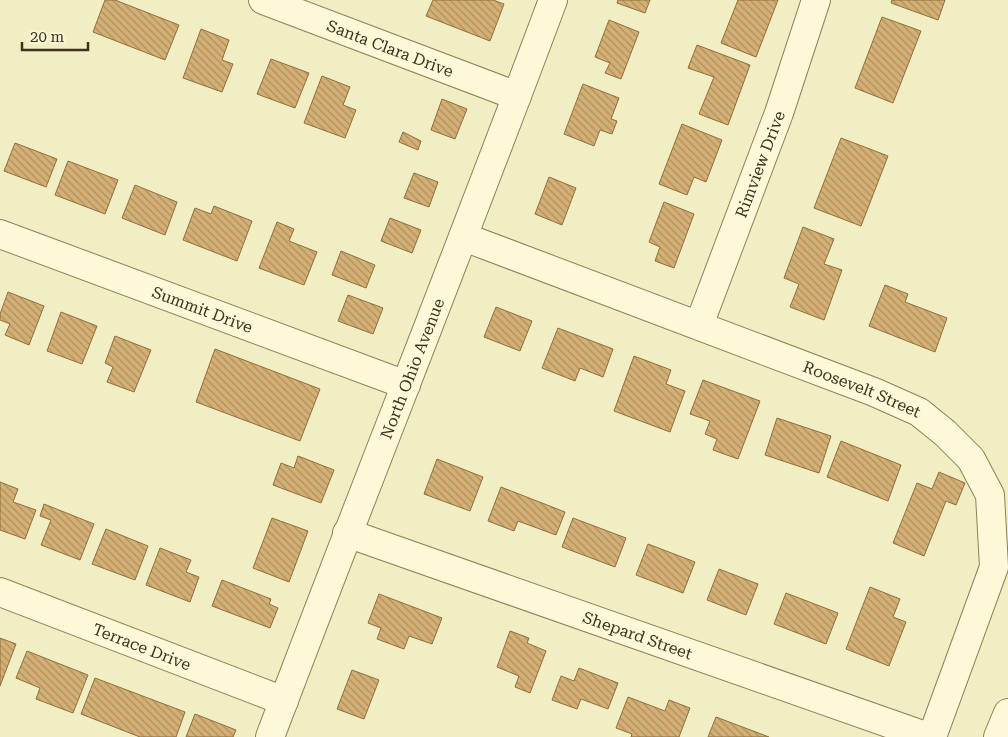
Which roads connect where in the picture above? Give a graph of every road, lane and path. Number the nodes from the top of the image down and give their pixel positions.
1 (263, 0) edge
2 (553, 0) edge
3 (816, 0) edge
4 (517, 96) junction
5 (0, 234) edge
6 (464, 237) junction
7 (699, 324) junction
8 (406, 385) junction
9 (347, 533) junction
10 (0, 592) edge
11 (284, 700) junction
12 (1008, 713) edge
13 (270, 737) edge
14 (928, 737) edge
15 (932, 737) edge
16 (998, 737) edge

1 - 4 street, Santa Clara Drive
2 - 4 street, North Ohio Avenue
3 - 7 street, Rimview Drive
4 - 6 street, North Ohio Avenue
5 - 8 street, Summit Drive
6 - 7 street, Roosevelt Street
6 - 8 street, North Ohio Avenue
7 - 15 street, Roosevelt Street
8 - 9 street, North Ohio Avenue
9 - 11 street, North Ohio Avenue
9 - 14 street, Shepard Street
10 - 11 street, Terrace Drive
11 - 13 street, North Ohio Avenue
12 - 16 street

